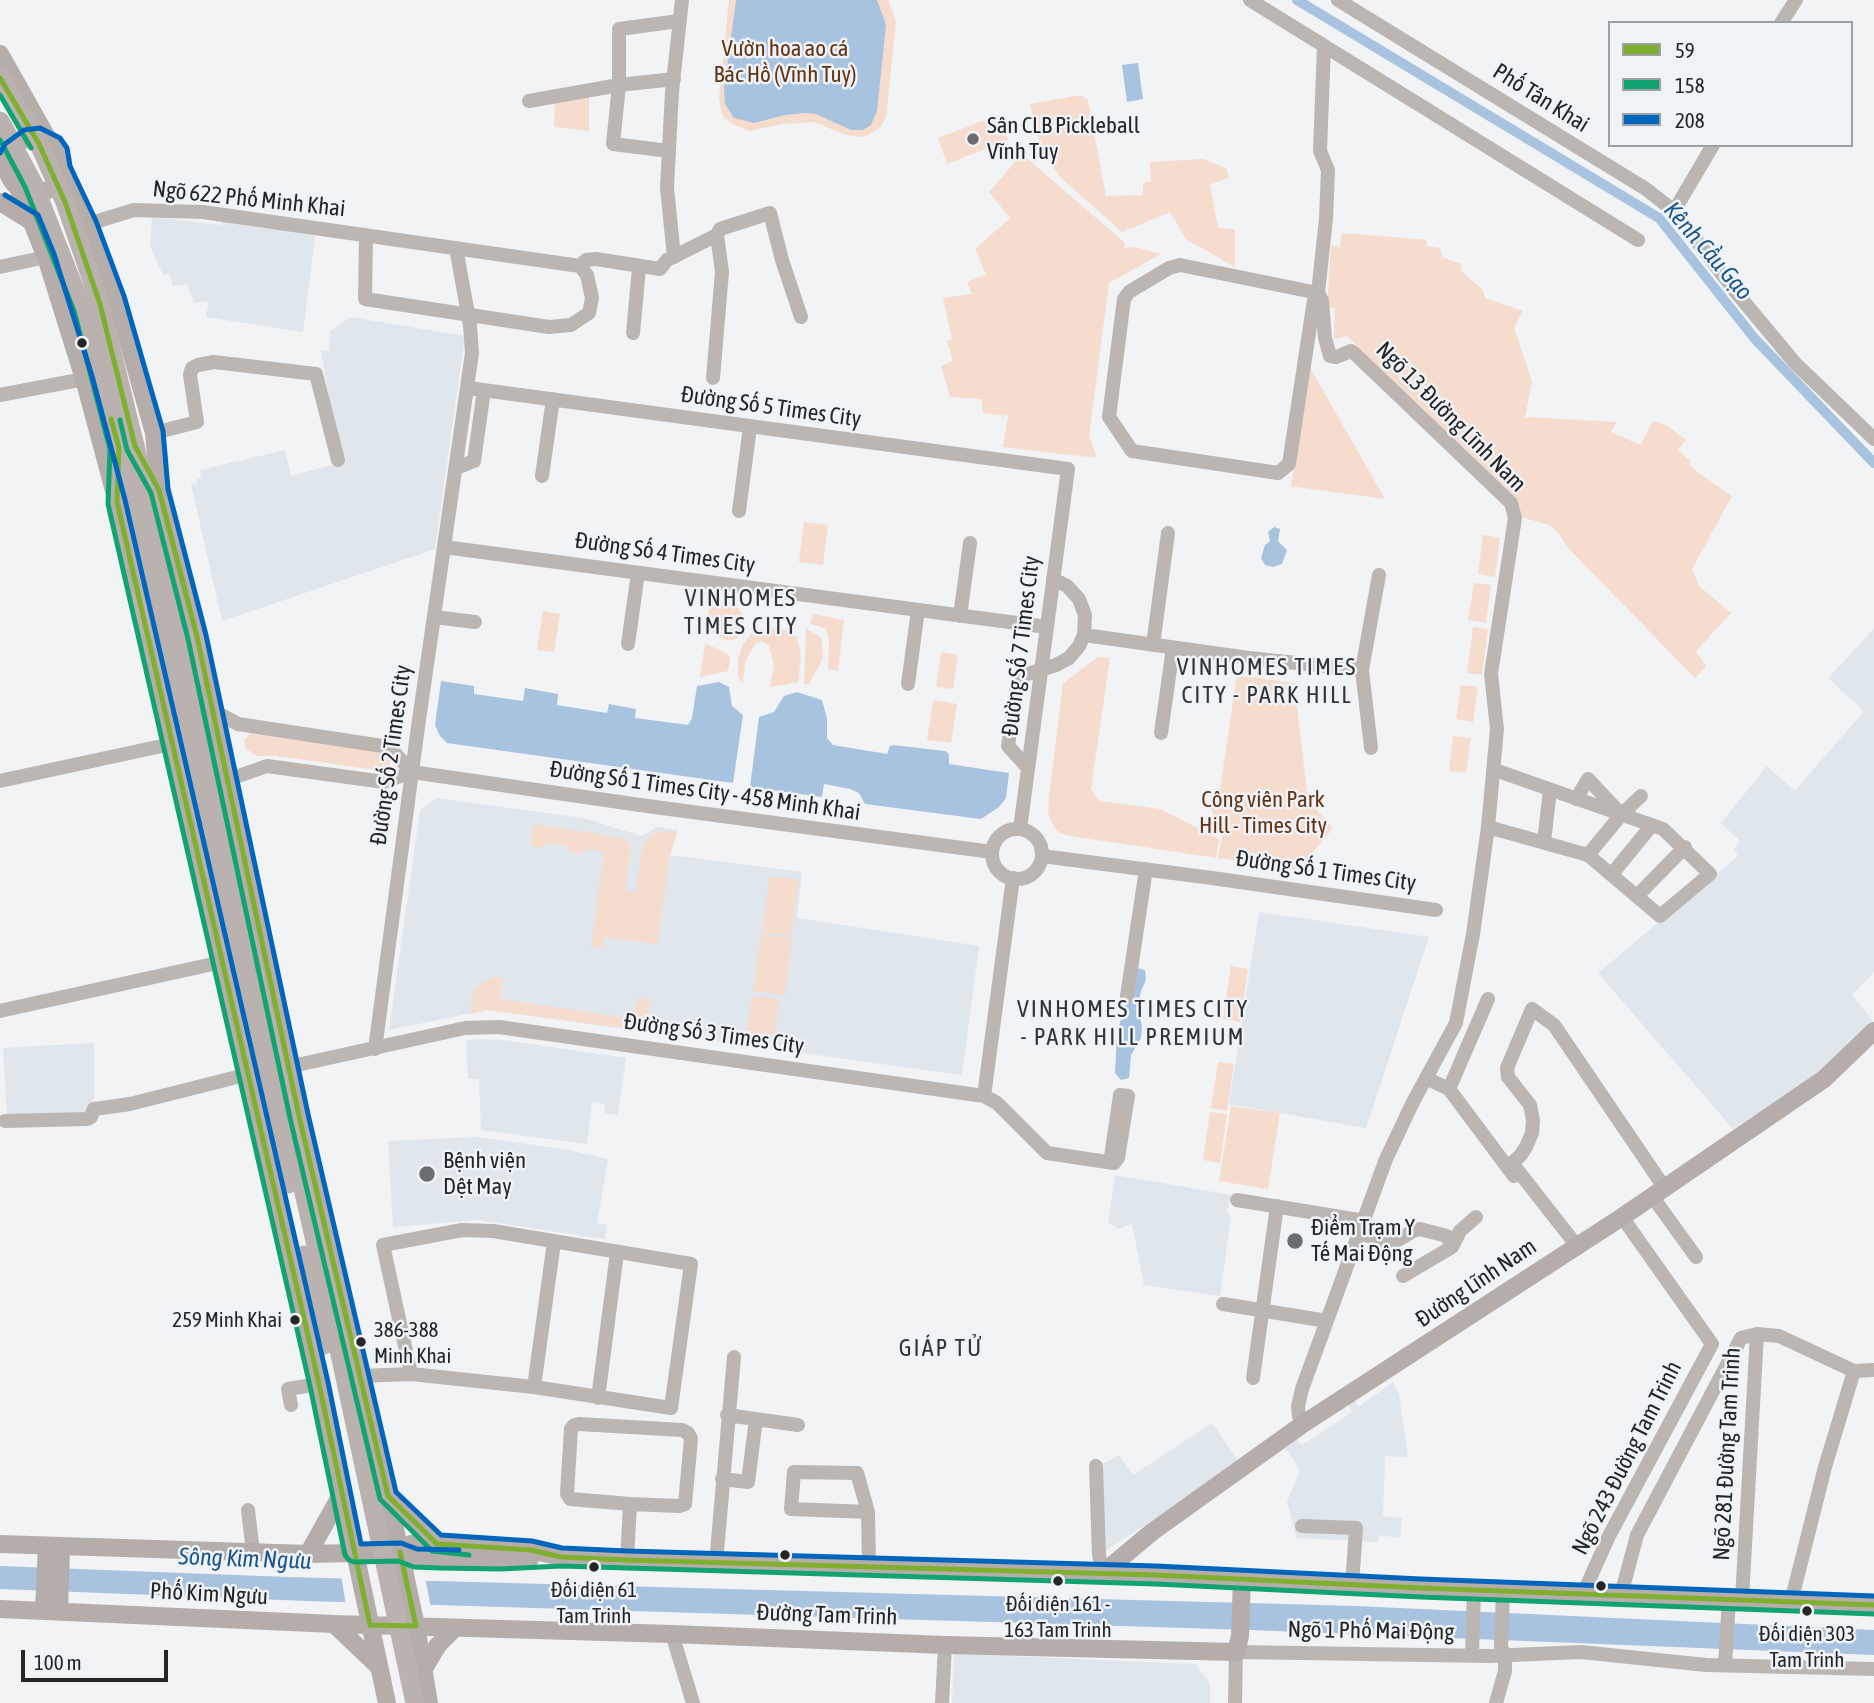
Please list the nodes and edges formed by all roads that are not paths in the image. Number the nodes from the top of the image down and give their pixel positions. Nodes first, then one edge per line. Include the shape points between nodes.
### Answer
1 (682, 0) edge
2 (1250, 0) edge
3 (1338, 0) edge
4 (1797, 0) edge
5 (679, 21) junction
6 (1782, 21) edge
7 (1324, 46) junction
8 (0, 54) edge
9 (0, 78) edge
10 (674, 79) junction
11 (619, 85) junction
12 (529, 101) dead end
13 (0, 121) edge
14 (49, 141) junction
15 (1712, 147) edge
16 (669, 151) junction
17 (4, 156) edge
18 (62, 169) junction
19 (11, 188) edge
20 (0, 202) edge
21 (1674, 211) junction
22 (31, 221) junction
23 (88, 224) junction
24 (366, 235) junction
25 (717, 235) junction
26 (1638, 240) dead end
27 (456, 247) junction
28 (46, 257) junction
29 (674, 257) junction
30 (580, 266) junction
31 (0, 267) edge
32 (639, 268) junction
33 (1318, 293) junction
34 (468, 314) junction
35 (801, 317) dead end
36 (633, 333) dead end
37 (713, 378) dead end
38 (84, 379) junction
39 (468, 388) junction
40 (484, 390) junction
41 (0, 395) edge
42 (553, 399) junction
43 (750, 427) junction
44 (154, 432) junction
45 (1874, 439) edge
46 (127, 447) junction
47 (338, 460) dead end
48 (456, 468) junction
49 (1068, 470) joint
50 (542, 476) dead end
51 (159, 490) junction
52 (117, 502) junction
53 (738, 510) dead end
54 (1168, 533) dead end
55 (970, 542) dead end
56 (444, 547) junction
57 (638, 573) junction
58 (1379, 575) dead end
59 (1053, 579) junction
60 (139, 598) junction
61 (918, 610) junction
62 (960, 616) junction
63 (434, 617) junction
64 (475, 622) dead end
65 (1046, 627) junction
66 (1084, 635) junction
67 (197, 637) junction
68 (628, 644) dead end
69 (1153, 645) junction
70 (1173, 648) junction
71 (1041, 668) junction
72 (1362, 670) junction
73 (908, 684) dead end
74 (186, 708) junction
75 (212, 710) junction
76 (1161, 733) dead end
77 (171, 744) junction
78 (1371, 748) dead end
79 (1028, 768) junction
80 (1495, 770) junction
81 (411, 772) junction
82 (227, 780) junction
83 (0, 781) edge
84 (1550, 790) junction
85 (1641, 796) dead end
86 (1576, 799) junction
87 (1621, 815) junction
88 (1652, 825) junction
89 (1488, 827) junction
90 (1020, 829) junction
91 (1544, 842) junction
92 (1685, 847) junction
93 (992, 852) junction
94 (1588, 855) junction
95 (1042, 856) junction
96 (1146, 869) junction
97 (1612, 874) junction
98 (1013, 878) junction
99 (1637, 896) junction
100 (1436, 910) dead end
101 (239, 939) junction
102 (222, 962) junction
103 (1126, 996) dead end
104 (1488, 999) dead end
105 (276, 1010) junction
106 (0, 1011) edge
107 (236, 1020) junction
108 (1874, 1031) edge
109 (375, 1049) junction
110 (288, 1067) junction
111 (249, 1074) junction
112 (1426, 1078) junction
113 (1449, 1089) junction
114 (984, 1096) junction
115 (5, 1121) dead end
116 (1114, 1163) dead end
117 (1658, 1191) junction
118 (1237, 1200) dead end
119 (1277, 1206) junction
120 (1476, 1217) dead end
121 (1622, 1217) junction
122 (1363, 1227) junction
123 (554, 1242) junction
124 (1452, 1247) junction
125 (1573, 1248) junction
126 (617, 1253) junction
127 (1696, 1257) dead end
128 (1403, 1276) dead end
129 (1223, 1304) dead end
130 (1263, 1311) junction
131 (1327, 1321) junction
132 (1757, 1334) junction
133 (734, 1357) dead end
134 (1874, 1370) edge
135 (1854, 1371) junction
136 (411, 1374) junction
137 (360, 1376) junction
138 (1253, 1378) dead end
139 (319, 1384) junction
140 (534, 1387) junction
141 (598, 1398) junction
142 (291, 1405) dead end
143 (727, 1415) junction
144 (756, 1419) junction
145 (798, 1424) dead end
146 (1303, 1424) junction
147 (1096, 1466) dead end
148 (722, 1479) junction
149 (341, 1495) junction
150 (388, 1496) junction
151 (630, 1504) junction
152 (248, 1510) dead end
153 (868, 1512) junction
154 (1302, 1526) dead end
155 (0, 1544) edge
156 (437, 1544) junction
157 (253, 1552) junction
158 (54, 1553) junction
159 (309, 1554) junction
160 (561, 1557) junction
161 (355, 1560) junction
162 (402, 1560) junction
163 (627, 1560) junction
164 (716, 1563) junction
165 (869, 1567) junction
166 (1103, 1573) junction
167 (1242, 1585) junction
168 (1352, 1585) junction
169 (1583, 1594) junction
170 (1621, 1595) junction
171 (1474, 1596) junction
172 (1502, 1598) junction
173 (1791, 1602) junction
174 (52, 1603) junction
175 (1733, 1604) junction
176 (1874, 1605) edge
177 (0, 1609) edge
178 (369, 1619) junction
179 (415, 1620) junction
180 (334, 1624) junction
181 (455, 1628) junction
182 (672, 1634) junction
183 (1238, 1644) junction
184 (945, 1645) junction
185 (1472, 1649) junction
186 (1503, 1649) junction
187 (1726, 1659) junction
188 (379, 1667) junction
189 (1874, 1669) edge
190 (423, 1670) junction
191 (387, 1703) edge
192 (402, 1703) edge
193 (415, 1703) edge
194 (429, 1703) edge
195 (693, 1703) edge
196 (942, 1703) edge
197 (1235, 1703) edge
198 (1496, 1703) edge

1 - 5 street
2 - 7 street
3 - 21 street, Phố Tân Khai
4 - 6 street
5 - 10 street
5 - 11 street via 619,29
7 - 26 street
7 - 33 street via 1320,151 1328,170 1328,192
8 - 14 main road
9 - 46 highway, bridge via 39,144 65,202 100,304
10 - 11 street
10 - 16 street
11 - 12 street
11 - 16 street via 613,144
13 - 46 highway, bridge via 33,183 69,271
14 - 17 main road via 26,138
14 - 18 main road via 59,151
15 - 21 street
16 - 29 street via 667,188
17 - 19 main road
18 - 19 main road via 47,190 30,193
18 - 23 main road
19 - 22 main road
20 - 22 main road
21 - 45 street, Phố Tân Khai via 1795,363
22 - 28 main road
23 - 24 street, Ngõ 622 Phố Minh Khai via 134,210 203,212
23 - 44 main road via 117,298
24 - 27 street, Ngõ 622 Phố Minh Khai
24 - 34 street, Ngõ 622 Phố Minh Khai via 365,299
25 - 29 street
25 - 35 street via 720,229 770,213
25 - 37 street via 722,272
27 - 30 street, Ngõ 622 Phố Minh Khai
27 - 34 street, Đường Số 2 Times City
28 - 31 street
28 - 38 main road
29 - 32 street via 660,270
30 - 32 street via 596,259
30 - 34 street, Ngõ 622 Phố Minh Khai via 592,298 589,313 571,325 549,327
32 - 36 street
33 - 33 street via 1289,464 1278,473 1132,451 1109,418 1124,299 1129,292 1180,265
33 - 80 street, Ngõ 13 Đường Lĩnh Nam via 1330,356 1354,353 1511,503 1515,518 1491,674 1497,729
34 - 39 street, Đường Số 2 Times City via 472,341
38 - 41 street
38 - 52 main road
39 - 40 street, Đường Số 5 Times City
39 - 48 street, Đường Số 2 Times City
40 - 42 street, Đường Số 5 Times City
40 - 48 street via 474,461
42 - 43 street, Đường Số 5 Times City
42 - 50 street
43 - 49 street, Đường Số 5 Times City
43 - 53 street
44 - 47 street via 197,422 190,374 198,365 214,362 316,374
44 - 51 main road
46 - 51 highway
46 - 52 highway
46 - 74 highway
48 - 56 street, Đường Số 2 Times City
49 - 59 street, Đường Số 7 Times City
51 - 67 main road
52 - 60 main road
54 - 69 street
55 - 62 street
56 - 57 street, Đường Số 4 Times City
56 - 63 street, Đường Số 2 Times City
57 - 61 street, Đường Số 4 Times City
57 - 68 street
58 - 72 street
59 - 65 street, Đường Số 7 Times City
59 - 66 street via 1079,599 1085,615
60 - 74 highway
60 - 77 main road
61 - 62 street, Đường Số 4 Times City
61 - 73 street
62 - 65 street, Đường Số 4 Times City
63 - 64 street
63 - 81 street, Đường Số 2 Times City
65 - 71 street, Đường Số 7 Times City
66 - 69 street
66 - 71 street via 1069,658
67 - 74 highway
67 - 75 main road
69 - 70 street
70 - 72 street
70 - 76 street
71 - 79 street, Đường Số 7 Times City
71 - 79 street via 1018,677 1008,746
72 - 78 street
74 - 101 highway
75 - 81 street via 238,724 389,747
75 - 82 main road
77 - 83 street
77 - 102 main road
79 - 90 street, Đường Số 7 Times City
80 - 84 street
80 - 89 street, Ngõ 13 Đường Lĩnh Nam
81 - 82 street, Đường Số 1 Times City - 458 Minh Khai via 384,782 267,766
81 - 93 street, Đường Số 1 Times City - 458 Minh Khai
81 - 109 street, Đường Số 2 Times City
82 - 105 main road
84 - 86 street
84 - 91 street
85 - 87 street
86 - 87 street
86 - 87 street via 1588,779
87 - 88 street
87 - 94 street
88 - 92 street
88 - 97 street
89 - 91 street
89 - 112 street, Ngõ 13 Đường Lĩnh Nam via 1456,1023
90 - 93 street via 1005,832
90 - 95 street via 1036,838
91 - 94 street
92 - 99 street
92 - 99 street via 1710,874 1660,916
93 - 98 street via 997,869
94 - 97 street
95 - 96 street, Đường Số 1 Times City
95 - 98 street via 1032,874
96 - 100 street, Đường Số 1 Times City
96 - 103 street
97 - 99 street
98 - 114 street
101 - 192 highway, bridge
101 - 193 highway, bridge via 324,1282
102 - 106 street
102 - 107 main road
104 - 113 street
105 - 107 main road
105 - 110 main road
107 - 111 main road
108 - 117 main road, Đường Lĩnh Nam via 1824,1079
109 - 110 street, Đường Số 3 Times City
109 - 114 street, Đường Số 3 Times City via 465,1028 499,1027
110 - 111 main road
110 - 137 main road
111 - 115 street via 94,1109 87,1119
111 - 139 main road
112 - 113 street
112 - 122 street, Ngõ 13 Đường Lĩnh Nam via 1386,1159
113 - 125 street
114 - 116 street, Đường Số 3 Times City via 997,1103 1047,1153
117 - 121 main road, Đường Lĩnh Nam
117 - 125 street via 1554,1025 1532,1009 1507,1068 1508,1077 1531,1105 1533,1120 1526,1147 1512,1163
117 - 127 street
118 - 119 street
119 - 122 street
119 - 130 street
120 - 124 street via 1460,1231
121 - 125 main road, Đường Lĩnh Nam
121 - 169 street, Ngõ 243 Đường Tam Trinh via 1712,1344
122 - 124 street via 1389,1242 1425,1229 1447,1236
122 - 131 street, Ngõ 13 Đường Lĩnh Nam
123 - 126 street
123 - 136 street via 461,1230 383,1245
123 - 140 street
124 - 128 street
125 - 146 main road, Đường Lĩnh Nam
126 - 141 street
126 - 141 street via 691,1264 680,1350 671,1408
129 - 130 street
130 - 131 street
130 - 138 street
131 - 146 street, Ngõ 13 Đường Lĩnh Nam via 1298,1406
132 - 135 street, Ngõ 281 Đường Tam Trinh via 1779,1336
132 - 170 street via 1741,1338 1660,1490 1637,1535
132 - 175 street, Ngõ 281 Đường Tam Trinh
133 - 143 street
134 - 135 street
135 - 173 street
136 - 137 street
136 - 140 street
137 - 150 main road
139 - 142 street via 288,1389
139 - 149 main road
140 - 141 street
143 - 144 street
143 - 148 street
144 - 145 street
144 - 148 street via 748,1482
146 - 166 main road, Đường Lĩnh Nam via 1152,1532
147 - 166 street
148 - 164 street
149 - 159 main road
149 - 161 main road
150 - 156 main road
150 - 162 main road
151 - 151 street via 685,1504 688,1433 575,1425 571,1429 568,1498
151 - 163 street
152 - 157 street
153 - 153 street via 857,1473 794,1472 791,1509
153 - 165 street
154 - 168 street via 1356,1528
155 - 158 main road, Phố Kim Ngưu
156 - 160 main road via 531,1550
156 - 162 main road via 411,1544
157 - 158 main road, Phố Kim Ngưu
157 - 159 main road, Phố Kim Ngưu
158 - 174 main road
159 - 161 main road, Phố Kim Ngưu
160 - 162 main road
160 - 163 main road
161 - 162 main road
161 - 178 main road
162 - 179 main road
163 - 164 main road
164 - 165 main road
165 - 166 main road
166 - 167 main road
167 - 168 main road
167 - 183 main road
168 - 171 main road
169 - 170 main road
169 - 172 main road
170 - 175 main road
171 - 172 main road
171 - 185 street
172 - 186 street
173 - 175 main road
173 - 176 main road
174 - 177 main road, Phố Kim Ngưu
174 - 180 main road, Phố Kim Ngưu
175 - 187 street, Ngõ 281 Đường Tam Trinh
178 - 179 main road, Phố Kim Ngưu
178 - 180 main road, Phố Kim Ngưu
178 - 188 main road
179 - 181 main road, Đường Tam Trinh
179 - 190 main road
180 - 188 main road
181 - 182 main road, Đường Tam Trinh
181 - 190 main road
182 - 184 main road, Đường Tam Trinh
182 - 195 street
183 - 184 main road, Đường Tam Trinh
183 - 185 street, Ngõ 1 Phố Mai Động
183 - 197 street
184 - 196 street
185 - 186 street, Ngõ 1 Phố Mai Động
186 - 187 street, Ngõ 1 Phố Mai Động via 1645,1659
186 - 198 street via 1504,1679
187 - 189 street, Ngõ 1 Phố Mai Động
188 - 191 main road
190 - 194 main road

